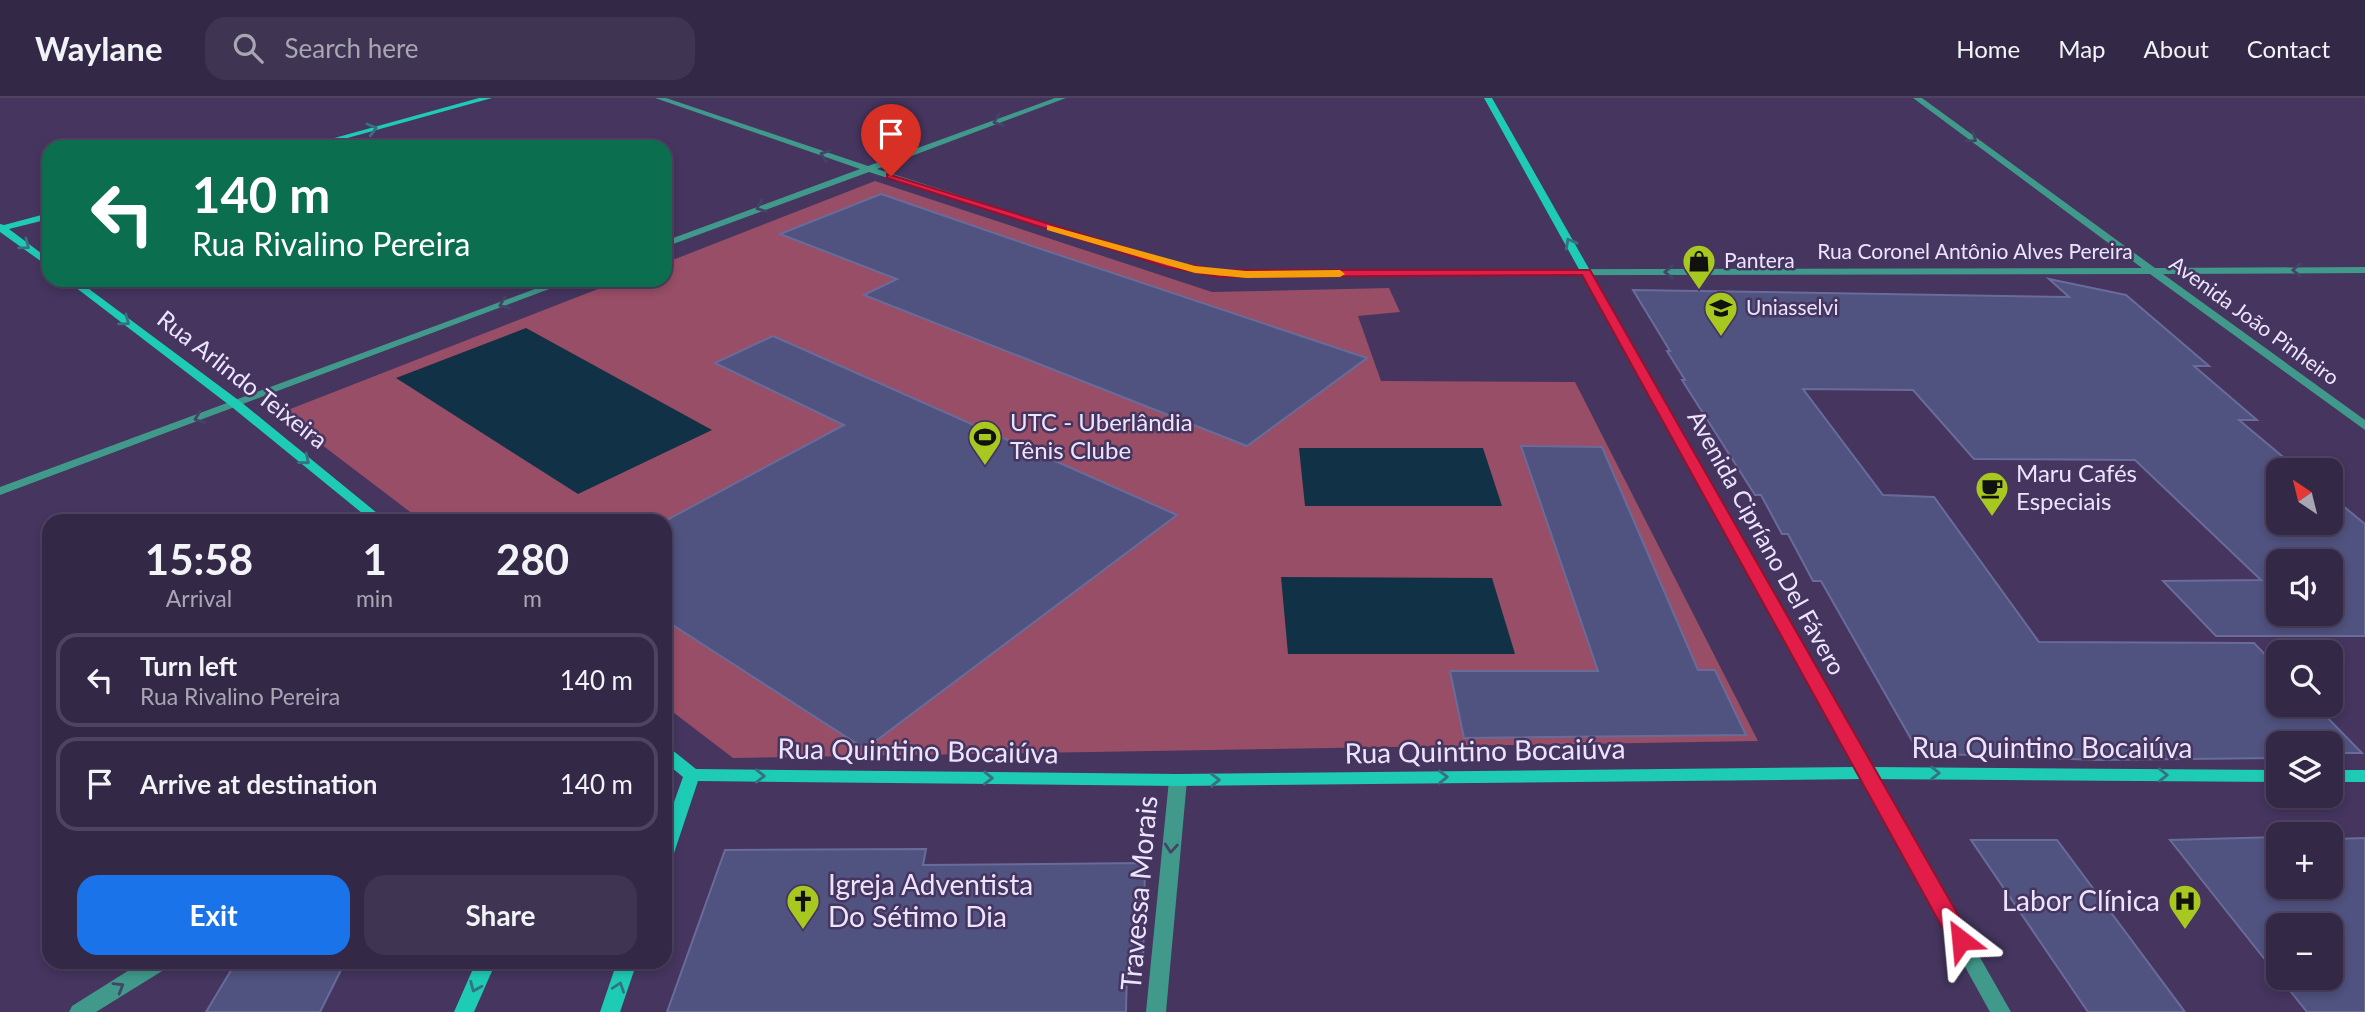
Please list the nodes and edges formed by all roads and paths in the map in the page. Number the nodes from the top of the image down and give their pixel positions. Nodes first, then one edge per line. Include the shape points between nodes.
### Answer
1 (488, 98) edge
2 (659, 98) edge
3 (1062, 98) edge
4 (1488, 98) edge
5 (1917, 98) edge
6 (332, 140) edge
7 (865, 168) junction
8 (42, 218) edge
9 (1, 228) edge
10 (672, 241) edge
11 (42, 259) edge
12 (2365, 270) edge
13 (2154, 271) junction
14 (1586, 272) junction
15 (80, 287) edge
16 (549, 287) edge
17 (237, 405) junction
18 (2365, 426) edge
19 (0, 491) edge
20 (372, 514) edge
21 (672, 758) edge
22 (1867, 773) junction
23 (692, 775) junction
24 (2266, 776) edge
25 (2343, 776) edge
26 (2365, 776) edge
27 (1178, 780) junction
28 (672, 833) edge
29 (149, 969) edge
30 (482, 969) edge
31 (625, 969) edge
32 (79, 1012) edge
33 (464, 1012) edge
34 (610, 1012) edge
35 (1156, 1012) edge
36 (2001, 1012) edge

6 -> 1 street
7 -> 2 street, Rua Coronel Antônio Alves Pereira
3 -> 7 street
14 -> 4 street, Avenida Cipríano Del Fávero
5 -> 13 street, Avenida João Pinheiro
7 -> 10 street
7 - 14 street, Rua Coronel Antônio Alves Pereira via 1148,258 1207,272
8 - 9 street
9 -> 11 street
12 -> 13 street, Rua Coronel Antônio Alves Pereira
13 -> 14 street, Rua Coronel Antônio Alves Pereira
13 - 18 street, Avenida João Pinheiro
14 - 22 street, Avenida Cipríano Del Fávero
15 -> 17 street, Rua Arlindo Teixeira
16 -> 17 street
17 -> 19 street
17 -> 20 street, Rua Arlindo Teixeira
21 - 23 street
22 -> 24 street, Rua Quintino Bocaiúva
27 -> 22 street, Rua Quintino Bocaiúva
22 - 36 street, Avenida Cipríano Del Fávero
23 -> 27 street, Rua Quintino Bocaiúva
23 - 28 street
25 - 26 street
27 -> 35 street, Travessa Morais
32 -> 29 street
30 -> 33 street
34 -> 31 street

